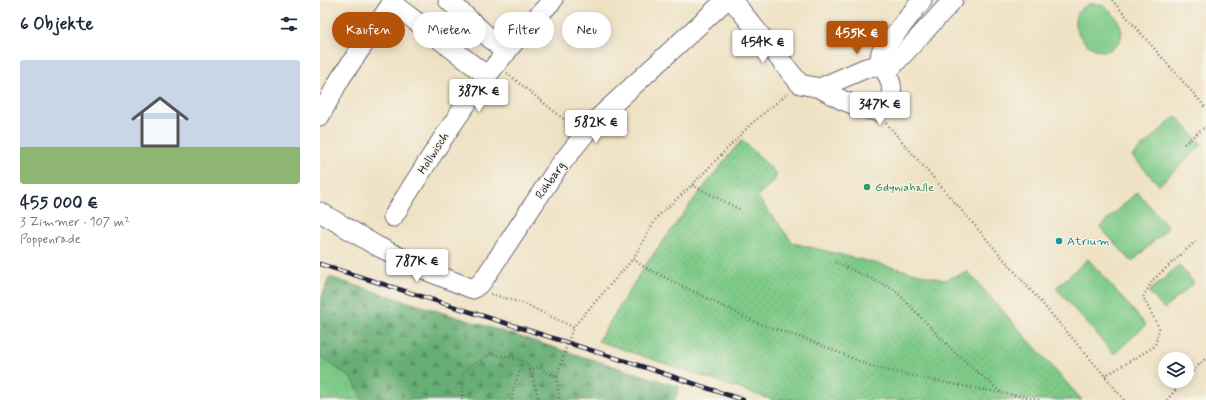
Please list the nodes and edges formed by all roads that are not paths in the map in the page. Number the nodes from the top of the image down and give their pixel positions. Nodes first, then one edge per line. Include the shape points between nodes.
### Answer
1 (448, 0) edge
2 (553, 0) edge
3 (726, 0) edge
4 (732, 0) edge
5 (922, 0) edge
6 (954, 0) edge
7 (393, 2) edge
8 (496, 64) junction
9 (883, 69) junction
10 (820, 88) junction
11 (320, 116) edge
12 (320, 212) edge
13 (393, 217) dead end

1 - 8 street
2 - 8 street, Hollwisch
3 - 12 street, Röhbarg via 595,121 557,169 482,282 473,289 432,273 374,245
4 - 10 street via 800,84
5 - 9 street via 881,52
6 - 9 street
7 - 8 street
7 - 11 street via 340,79
8 - 13 street, Hollwisch via 437,146
9 - 10 street via 866,68
9 - 10 street via 891,81 891,93 886,104 875,111 842,100

